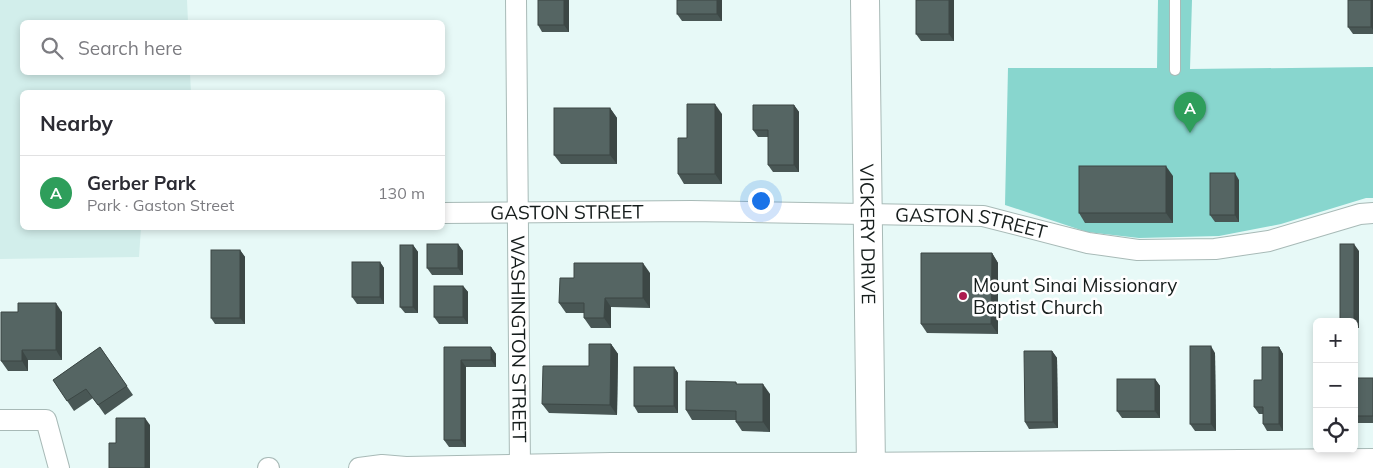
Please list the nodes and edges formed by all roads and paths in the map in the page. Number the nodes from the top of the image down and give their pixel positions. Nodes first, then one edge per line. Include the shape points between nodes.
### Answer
1 (516, 0) edge
2 (865, 0) edge
3 (1176, 0) edge
4 (1175, 70) dead end
5 (1373, 212) edge
6 (445, 213) edge
7 (518, 213) junction
8 (867, 214) junction
9 (0, 420) edge
10 (1373, 459) edge
11 (871, 465) edge
12 (520, 466) edge
13 (59, 468) edge
14 (358, 468) edge

1 - 7 street, WASHINGTON STREET
2 - 8 street, VICKERY DRIVE
3 - 4 lane
5 - 8 street, GASTON STREET via 1269,241 1215,250 1138,250 1088,243 983,216
6 - 7 street, GASTON STREET
7 - 8 street, GASTON STREET
7 - 12 street, WASHINGTON STREET
8 - 11 street, VICKERY DRIVE
9 - 13 street via 46,420
10 - 11 street
11 - 12 street via 611,462
12 - 14 street via 382,465

